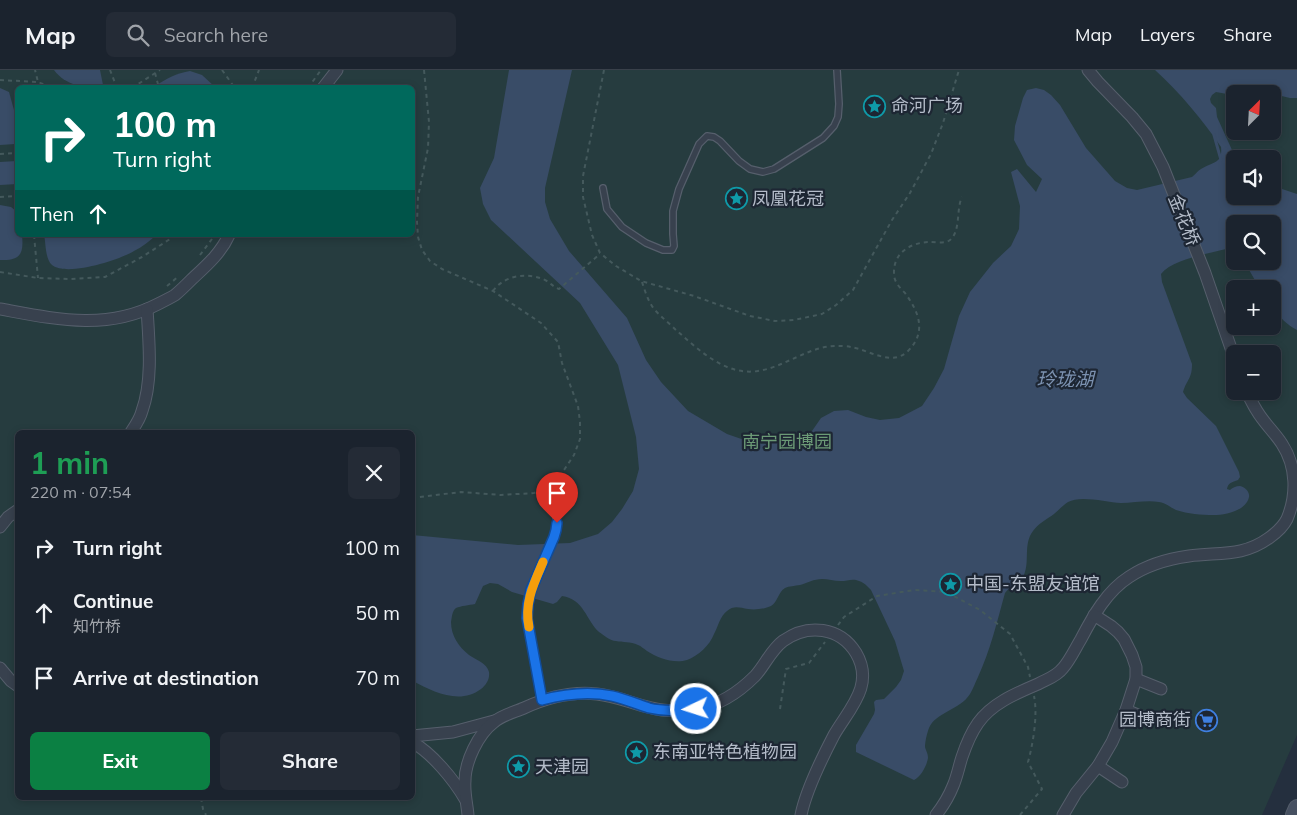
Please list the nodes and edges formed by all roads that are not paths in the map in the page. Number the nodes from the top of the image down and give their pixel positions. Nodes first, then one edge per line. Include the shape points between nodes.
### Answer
1 (337, 70) edge
2 (836, 70) edge
3 (1088, 70) edge
4 (326, 85) edge
5 (603, 188) dead end
6 (228, 237) edge
7 (0, 309) edge
8 (147, 309) junction
9 (1231, 345) edge
10 (1251, 400) edge
11 (132, 430) edge
12 (551, 488) road end
13 (15, 512) edge
14 (0, 527) edge
15 (1094, 615) junction
16 (0, 668) edge
17 (1136, 679) junction
18 (15, 684) edge
19 (1161, 689) dead end
20 (542, 700) junction
21 (1126, 710) junction
22 (1145, 718) dead end
23 (494, 721) junction
24 (415, 736) edge
25 (415, 744) edge
26 (1098, 766) junction
27 (1122, 782) dead end
28 (467, 802) junction
29 (1297, 808) edge
30 (468, 815) edge
31 (801, 815) edge
32 (936, 815) edge
33 (1063, 815) edge
34 (1294, 815) edge

1 - 4 street
2 - 5 lane via 839,104 834,126 823,138 774,169 763,172 750,169 714,136 707,136 698,144 673,211 672,250 646,243 622,227 608,209
3 - 9 street, 金花桥 via 1146,134 1163,167 1221,311
6 - 8 street via 210,263 175,295
7 - 8 street via 86,321 122,317
8 - 11 street via 149,381 142,411
10 - 15 street via 1283,445 1294,469 1294,503 1286,521 1268,539 1243,551 1190,556 1146,567 1127,578
12 - 20 lane via 556,530 531,590 527,618
13 - 14 street
15 - 17 street via 1124,639 1136,667
15 - 32 street via 1072,655 1053,678 1008,697 979,722 969,738 954,784
16 - 18 street
17 - 19 street
17 - 21 street
20 - 23 street
20 - 31 street via 568,694 594,694 661,710 696,709 716,704 740,689 784,640 811,630 832,633 843,639 856,654 862,681 852,708 821,760
21 - 22 street
21 - 26 street
23 - 24 street via 453,732
23 - 28 street via 476,742 469,758 464,780
25 - 28 street via 449,775
26 - 27 street
26 - 33 street
28 - 30 street
29 - 34 main road

